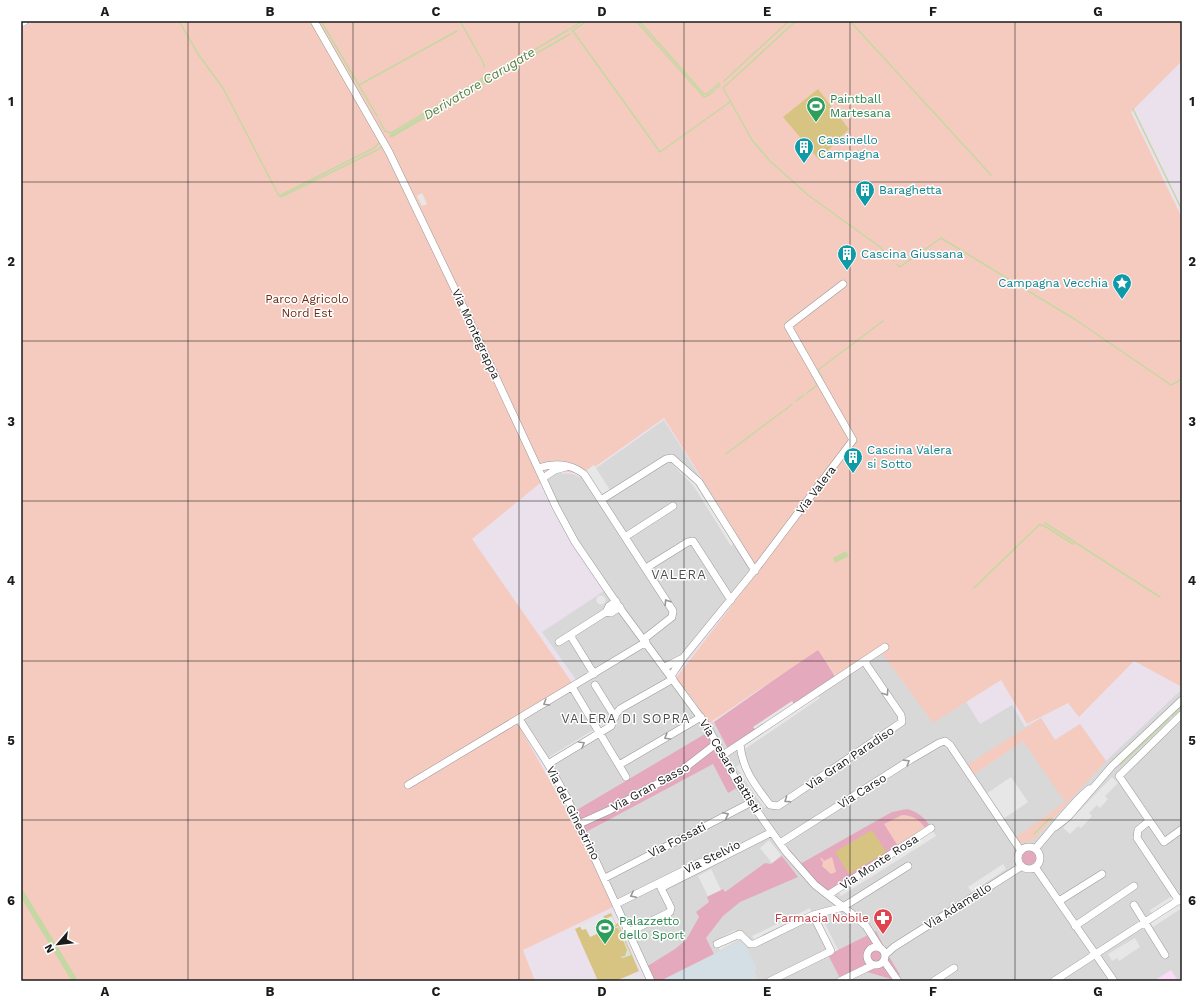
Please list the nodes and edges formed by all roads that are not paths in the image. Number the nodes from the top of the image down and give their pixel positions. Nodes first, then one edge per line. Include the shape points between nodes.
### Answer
1 (25, 21) edge
2 (314, 21) edge
3 (21, 23) edge
4 (843, 284) dead end
5 (571, 467) junction
6 (538, 468) junction
7 (543, 478) junction
8 (601, 500) junction
9 (673, 506) dead end
10 (625, 537) junction
11 (646, 568) junction
12 (755, 571) junction
13 (731, 600) junction
14 (618, 604) junction
15 (570, 635) junction
16 (645, 641) junction
17 (559, 642) dead end
18 (885, 647) dead end
19 (684, 658) junction
20 (864, 661) junction
21 (666, 667) junction
22 (594, 674) junction
23 (672, 677) junction
24 (595, 685) dead end
25 (572, 687) junction
26 (1182, 700) edge
27 (1180, 714) dead end
28 (614, 717) junction
29 (701, 717) junction
30 (519, 719) junction
31 (600, 733) junction
32 (717, 744) junction
33 (740, 744) junction
34 (723, 755) junction
35 (548, 764) junction
36 (619, 766) junction
37 (626, 777) dead end
38 (408, 785) dead end
39 (750, 802) junction
40 (1149, 821) junction
41 (579, 824) junction
42 (931, 828) dead end
43 (1182, 829) edge
44 (770, 831) junction
45 (780, 843) junction
46 (1035, 849) junction
47 (1021, 851) junction
48 (908, 866) dead end
49 (1022, 866) junction
50 (1035, 867) junction
51 (1102, 874) dead end
52 (605, 878) junction
53 (658, 886) junction
54 (1134, 886) dead end
55 (828, 895) junction
56 (1180, 900) edge
57 (1059, 901) junction
58 (616, 904) junction
59 (1134, 905) dead end
60 (843, 906) junction
61 (813, 915) junction
62 (857, 918) junction
63 (1145, 923) junction
64 (1075, 926) junction
65 (629, 932) junction
66 (717, 944) dead end
67 (872, 948) junction
68 (883, 953) junction
69 (1095, 955) junction
70 (1165, 955) dead end
71 (868, 960) junction
72 (873, 965) junction
73 (954, 968) dead end
74 (862, 970) junction
75 (651, 981) edge
76 (770, 981) edge
77 (840, 981) edge
78 (898, 981) edge
79 (934, 981) edge
80 (1054, 981) edge
81 (1114, 981) edge

1 - 3 street
2 - 6 street, Via Montegrappa via 386,147
4 - 12 street, Via Valera via 788,326 853,440
5 - 6 street via 554,464
5 - 7 street via 558,469
5 - 8 street via 584,474
6 - 7 street, Via Montegrappa
7 - 14 street, Via Montegrappa via 572,536
8 - 10 street
8 - 12 street via 666,459 672,458 699,482
9 - 10 street
10 - 11 street
11 - 13 street via 693,541
16 -> 11 street via 674,615
12 - 13 street, Via Valera
13 - 19 street, Via Valera
14 - 15 street via 608,607 606,612
14 - 16 street, Via Montegrappa
15 - 17 street
15 - 22 street
16 - 21 street, Via Cesare Battisti
16 - 22 street
18 - 20 street
19 - 21 street, Via Valera
19 - 23 street, Via Valera
20 - 33 street
20 -> 33 street, Via Gran Paradiso via 901,716 902,722 778,806 770,805 745,769
21 - 23 street, Via Cesare Battisti
22 - 25 street
23 - 28 street via 620,709
23 - 29 street, Via Cesare Battisti
24 - 28 street
25 -> 30 street
25 - 31 street
26 - 46 street via 1097,782 1068,818 1055,827
27 - 40 street via 1119,776
28 - 31 street via 612,725
29 - 32 street, Via Cesare Battisti
29 -> 36 street
30 - 35 street, Via del Ginestrino
30 - 38 street
35 -> 31 street
31 - 36 street
32 - 34 street, Via Cesare Battisti
32 - 41 street, Via Gran Sasso via 677,774
33 - 34 street
34 - 39 street, Via Cesare Battisti
35 - 41 street, Via del Ginestrino
36 - 37 street
39 - 44 street, Via Cesare Battisti
52 -> 39 street, Via Fossati
40 - 43 street via 1164,842
40 - 56 street via 1138,830 1137,838
41 - 52 street, Via del Ginestrino
42 - 55 street, Via Monte Rosa
44 - 45 street, Via Cesare Battisti
44 - 53 street, Via Stelvio
45 -> 47 street, Via Carso via 910,760 945,741
45 - 55 street, Via Cesare Battisti via 803,873
46 - 47 street
46 - 50 street via 1040,858
47 - 49 street via 1019,858
48 - 60 street
49 - 50 street via 1029,869
49 - 68 street, Via Adamello
50 - 57 street
51 - 57 street
52 - 58 street, Via del Ginestrino
53 -> 58 street, Via Stelvio
53 - 65 street via 671,908 670,912
54 - 64 street
55 - 60 street, Via Cesare Battisti
56 - 63 street
57 - 64 street
58 - 65 street, Via del Ginestrino
59 - 63 street
60 - 61 street
60 - 62 street, Via Cesare Battisti
61 - 66 street via 752,944 740,934
61 - 76 street via 832,951
62 - 67 street, Via Cesare Battisti via 870,938
62 - 68 street, Via Cesare Battisti via 875,938
63 - 69 street
63 - 70 street
64 - 69 street
65 - 75 street, Via del Ginestrino
67 - 68 street
67 - 71 street via 868,953
68 - 72 street via 879,965
68 - 78 street, Via Cesare Battisti
69 - 80 street
69 - 81 street
71 - 72 street
71 - 74 street
72 - 74 street
73 - 79 street
74 - 77 street

